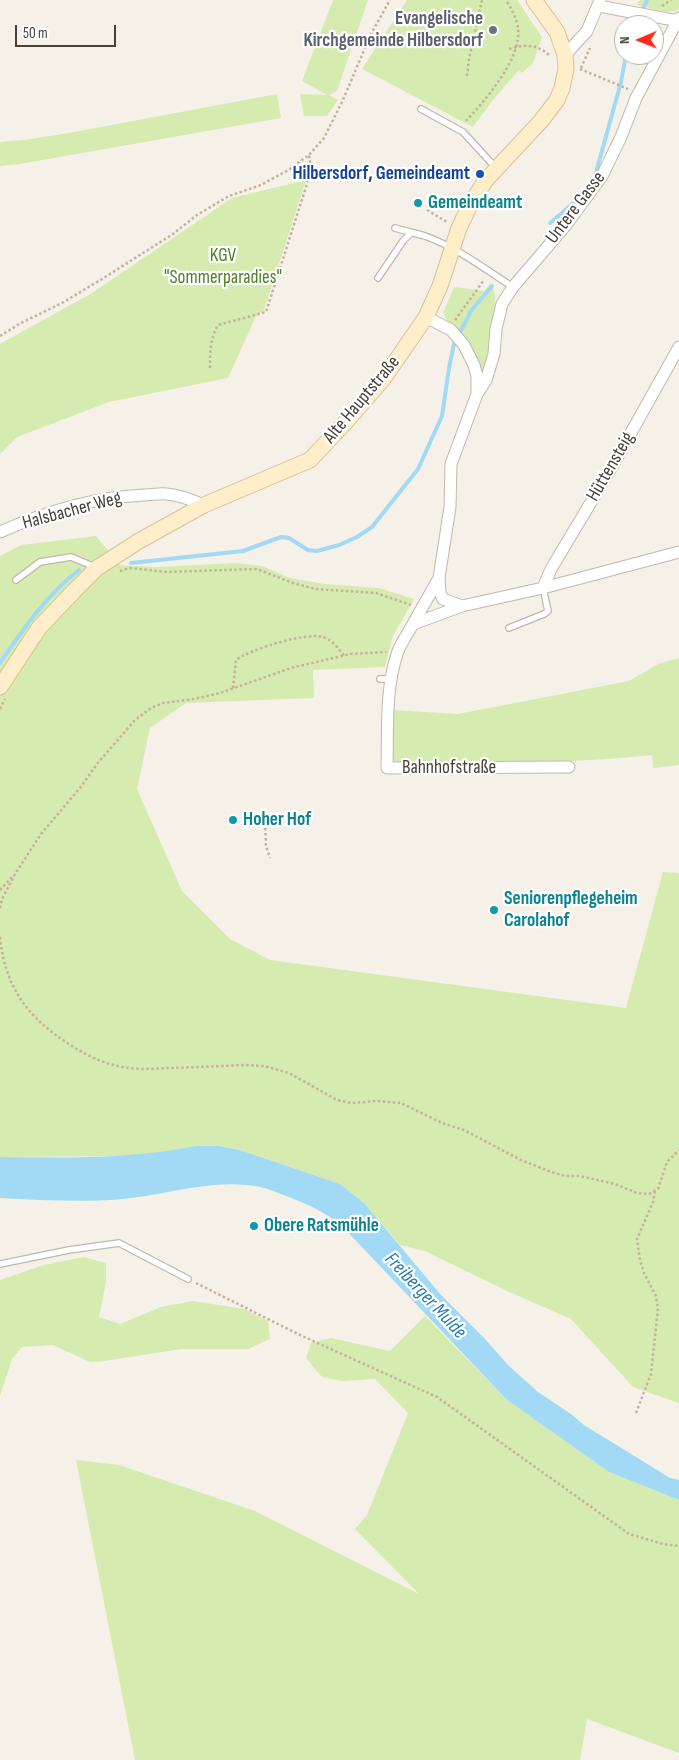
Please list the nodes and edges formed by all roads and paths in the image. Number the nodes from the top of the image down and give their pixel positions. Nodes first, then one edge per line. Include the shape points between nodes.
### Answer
1 (390, 0) edge
2 (482, 0) edge
3 (506, 0) edge
4 (534, 0) edge
5 (599, 3) edge
6 (679, 20) edge
7 (587, 30) junction
8 (516, 46) junction
9 (509, 49) dead end
10 (566, 62) junction
11 (467, 76) dead end
12 (623, 88) dead end
13 (421, 109) dead end
14 (466, 120) dead end
15 (309, 155) junction
16 (496, 168) junction
17 (427, 210) dead end
18 (395, 228) dead end
19 (459, 228) junction
20 (410, 233) junction
21 (452, 249) junction
22 (490, 272) junction
23 (378, 278) dead end
24 (513, 287) junction
25 (426, 318) junction
26 (450, 330) junction
27 (0, 336) edge
28 (679, 347) edge
29 (210, 368) dead end
30 (477, 394) junction
31 (204, 505) junction
32 (0, 532) edge
33 (679, 552) edge
34 (97, 568) junction
35 (112, 572) dead end
36 (439, 578) junction
37 (16, 580) dead end
38 (543, 588) junction
39 (462, 606) junction
40 (421, 609) junction
41 (413, 624) junction
42 (509, 628) dead end
43 (399, 650) junction
44 (344, 656) junction
45 (233, 688) junction
46 (4, 690) edge
47 (0, 708) edge
48 (569, 767) dead end
49 (265, 822) dead end
50 (270, 858) dead end
51 (15, 874) junction
52 (0, 890) edge
53 (0, 908) edge
54 (0, 937) edge
55 (679, 1150) edge
56 (655, 1191) junction
57 (0, 1264) edge
58 (188, 1279) joint
59 (636, 1413) dead end
60 (679, 1546) edge

1 - 15 path via 324,138
2 - 11 path
3 - 8 path via 518,29
4 - 10 main road via 557,32
5 - 6 street
5 - 7 street
6 - 24 street, Untere Gasse via 636,98 602,176 566,225
7 - 10 street
7 - 12 path via 592,39 580,69
8 - 9 path
8 - 10 path via 539,47 558,65
8 - 14 path via 499,83
10 - 16 main road, Alte Hauptstraße via 565,80 557,100
13 - 16 lane via 463,132
15 - 27 path via 262,185 229,196 102,279
15 - 29 path via 311,169 266,312 218,325 212,335
16 - 19 main road, Alte Hauptstraße via 485,181
17 - 19 path
18 - 20 lane
19 - 21 main road, Alte Hauptstraße
20 - 21 lane
20 - 23 lane
21 - 22 lane
21 - 25 main road, Alte Hauptstraße
22 - 24 lane
22 - 26 path
24 - 30 street, Untere Gasse via 502,304 494,354 486,380
25 - 26 street, Bahnhofstraße
25 - 31 main road, Alte Hauptstraße via 384,378 310,460
26 - 30 street, Bahnhofstraße via 464,345 474,365
28 - 38 street, Hüttensteig
30 - 36 street, Bahnhofstraße via 451,464 450,507
31 - 32 street, Halsbacher Weg via 167,494 118,496 67,508
31 - 34 main road, Alte Hauptstraße
33 - 38 street
34 - 37 lane via 71,557 40,562
34 - 46 main road, Alte Hauptstraße via 39,628
35 - 40 path via 130,568 167,572 257,569 315,589 376,593
36 - 39 street, Bahnhofstraße via 443,599
36 - 40 street, Bahnhofstraße
38 - 39 street
38 - 42 lane via 548,611
39 - 41 street
40 - 41 street, Bahnhofstraße
41 - 43 street, Bahnhofstraße
43 - 44 path
43 - 48 street, Bahnhofstraße via 386,679 387,768
44 - 45 path via 291,668
44 - 45 path via 333,643 322,637 306,637 258,649 236,660
45 - 51 path via 194,699 163,703 135,720 41,834
46 - 47 path
49 - 50 path
51 - 52 path
51 - 53 path
54 - 56 path via 6,969 26,1009 54,1034 91,1057 129,1068 264,1066 289,1073 337,1100 401,1103 551,1172 615,1184 637,1194
55 - 56 path via 667,1162
56 - 59 path via 637,1239 640,1260 658,1308 651,1374
57 - 58 lane via 119,1243
58 - 60 path via 437,1398 629,1534

